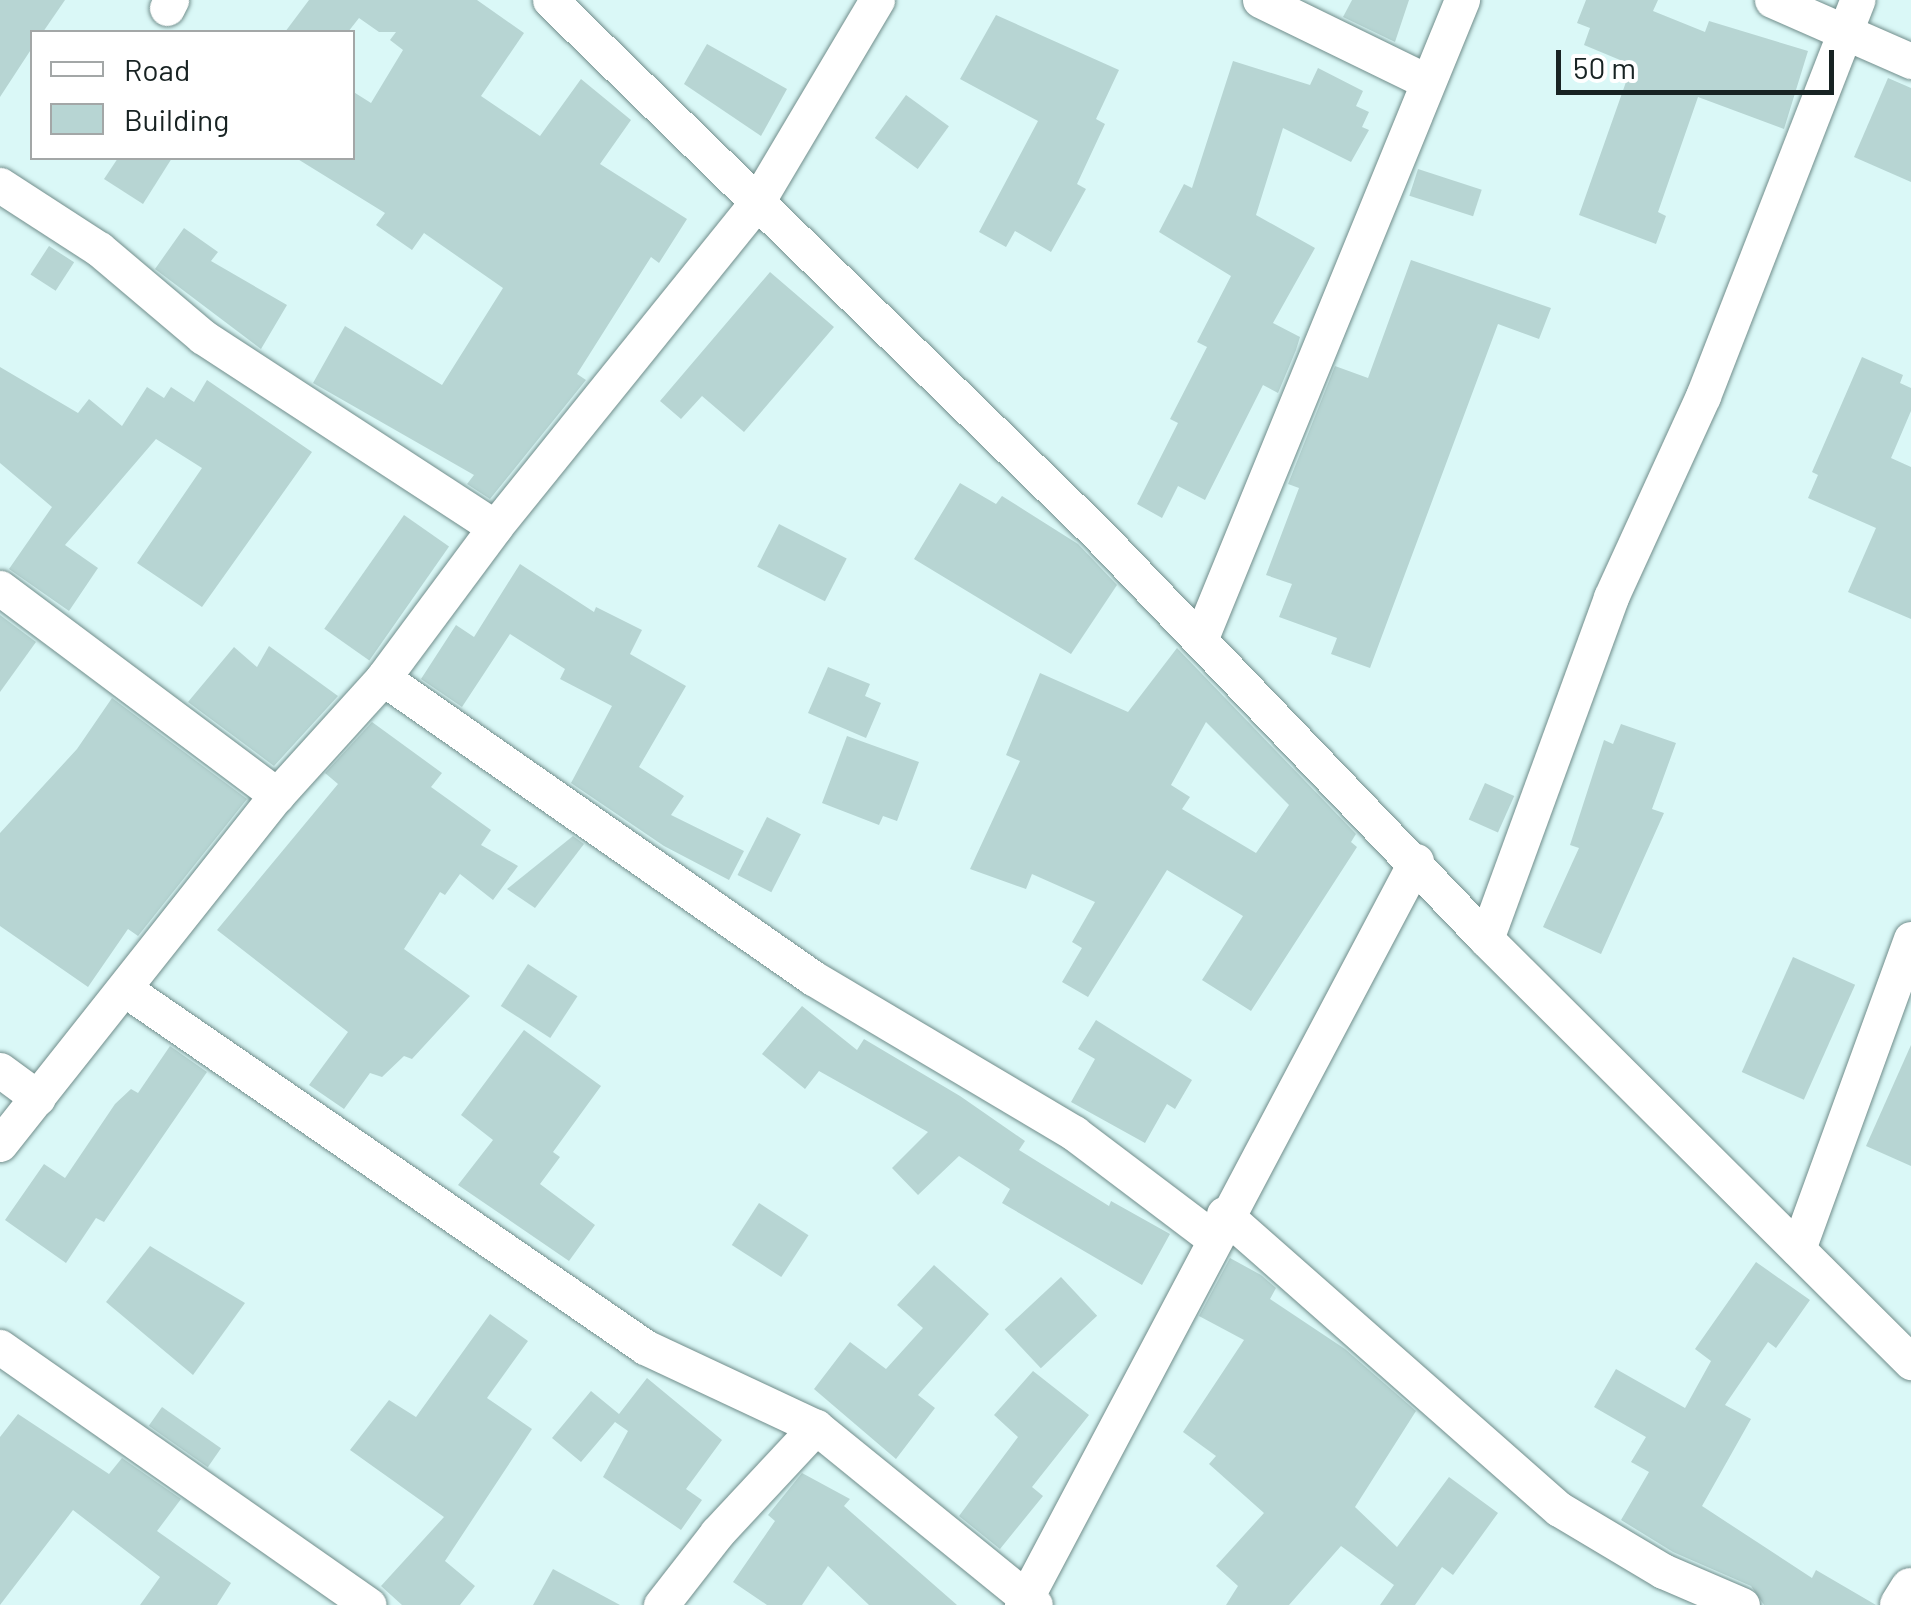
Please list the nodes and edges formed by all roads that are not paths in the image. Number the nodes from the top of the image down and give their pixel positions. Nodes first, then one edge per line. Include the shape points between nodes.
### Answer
1 (550, 0) edge
2 (877, 0) edge
3 (1260, 0) edge
4 (1462, 0) edge
5 (1772, 0) edge
6 (1851, 16) edge
7 (1911, 62) edge
8 (1426, 81) junction
9 (0, 185) edge
10 (757, 202) junction
11 (494, 527) junction
12 (0, 588) edge
13 (1200, 640) junction
14 (382, 678) junction
15 (278, 795) junction
16 (1416, 862) junction
17 (1911, 938) edge
18 (1486, 939) junction
19 (126, 990) junction
20 (0, 1070) edge
21 (38, 1098) junction
22 (0, 1144) edge
23 (1218, 1226) junction
24 (1798, 1249) junction
25 (0, 1347) edge
26 (1911, 1362) edge
27 (816, 1427) junction
28 (1911, 1589) edge
29 (1027, 1603) edge
30 (369, 1605) edge
31 (661, 1605) edge
32 (1742, 1605) edge
33 (1901, 1605) edge

1 - 10 street
2 - 10 street
3 - 8 street
4 - 8 street
5 - 6 street
6 - 7 street
6 - 18 street via 1703,396 1611,596
8 - 13 street
9 - 11 street via 100,249 203,338
10 - 11 street
10 - 13 street
11 - 14 street
12 - 15 street
13 - 16 street
14 - 15 street
14 - 23 street via 813,978
15 - 19 street
16 - 18 street
16 - 23 street
17 - 24 street
18 - 24 street
19 - 21 street
19 - 27 street via 645,1346
20 - 21 street
21 - 22 street
23 - 29 street
23 - 32 street via 1559,1509 1663,1571
24 - 26 street
25 - 30 street
27 - 29 street
27 - 31 street via 716,1533
28 - 33 street

